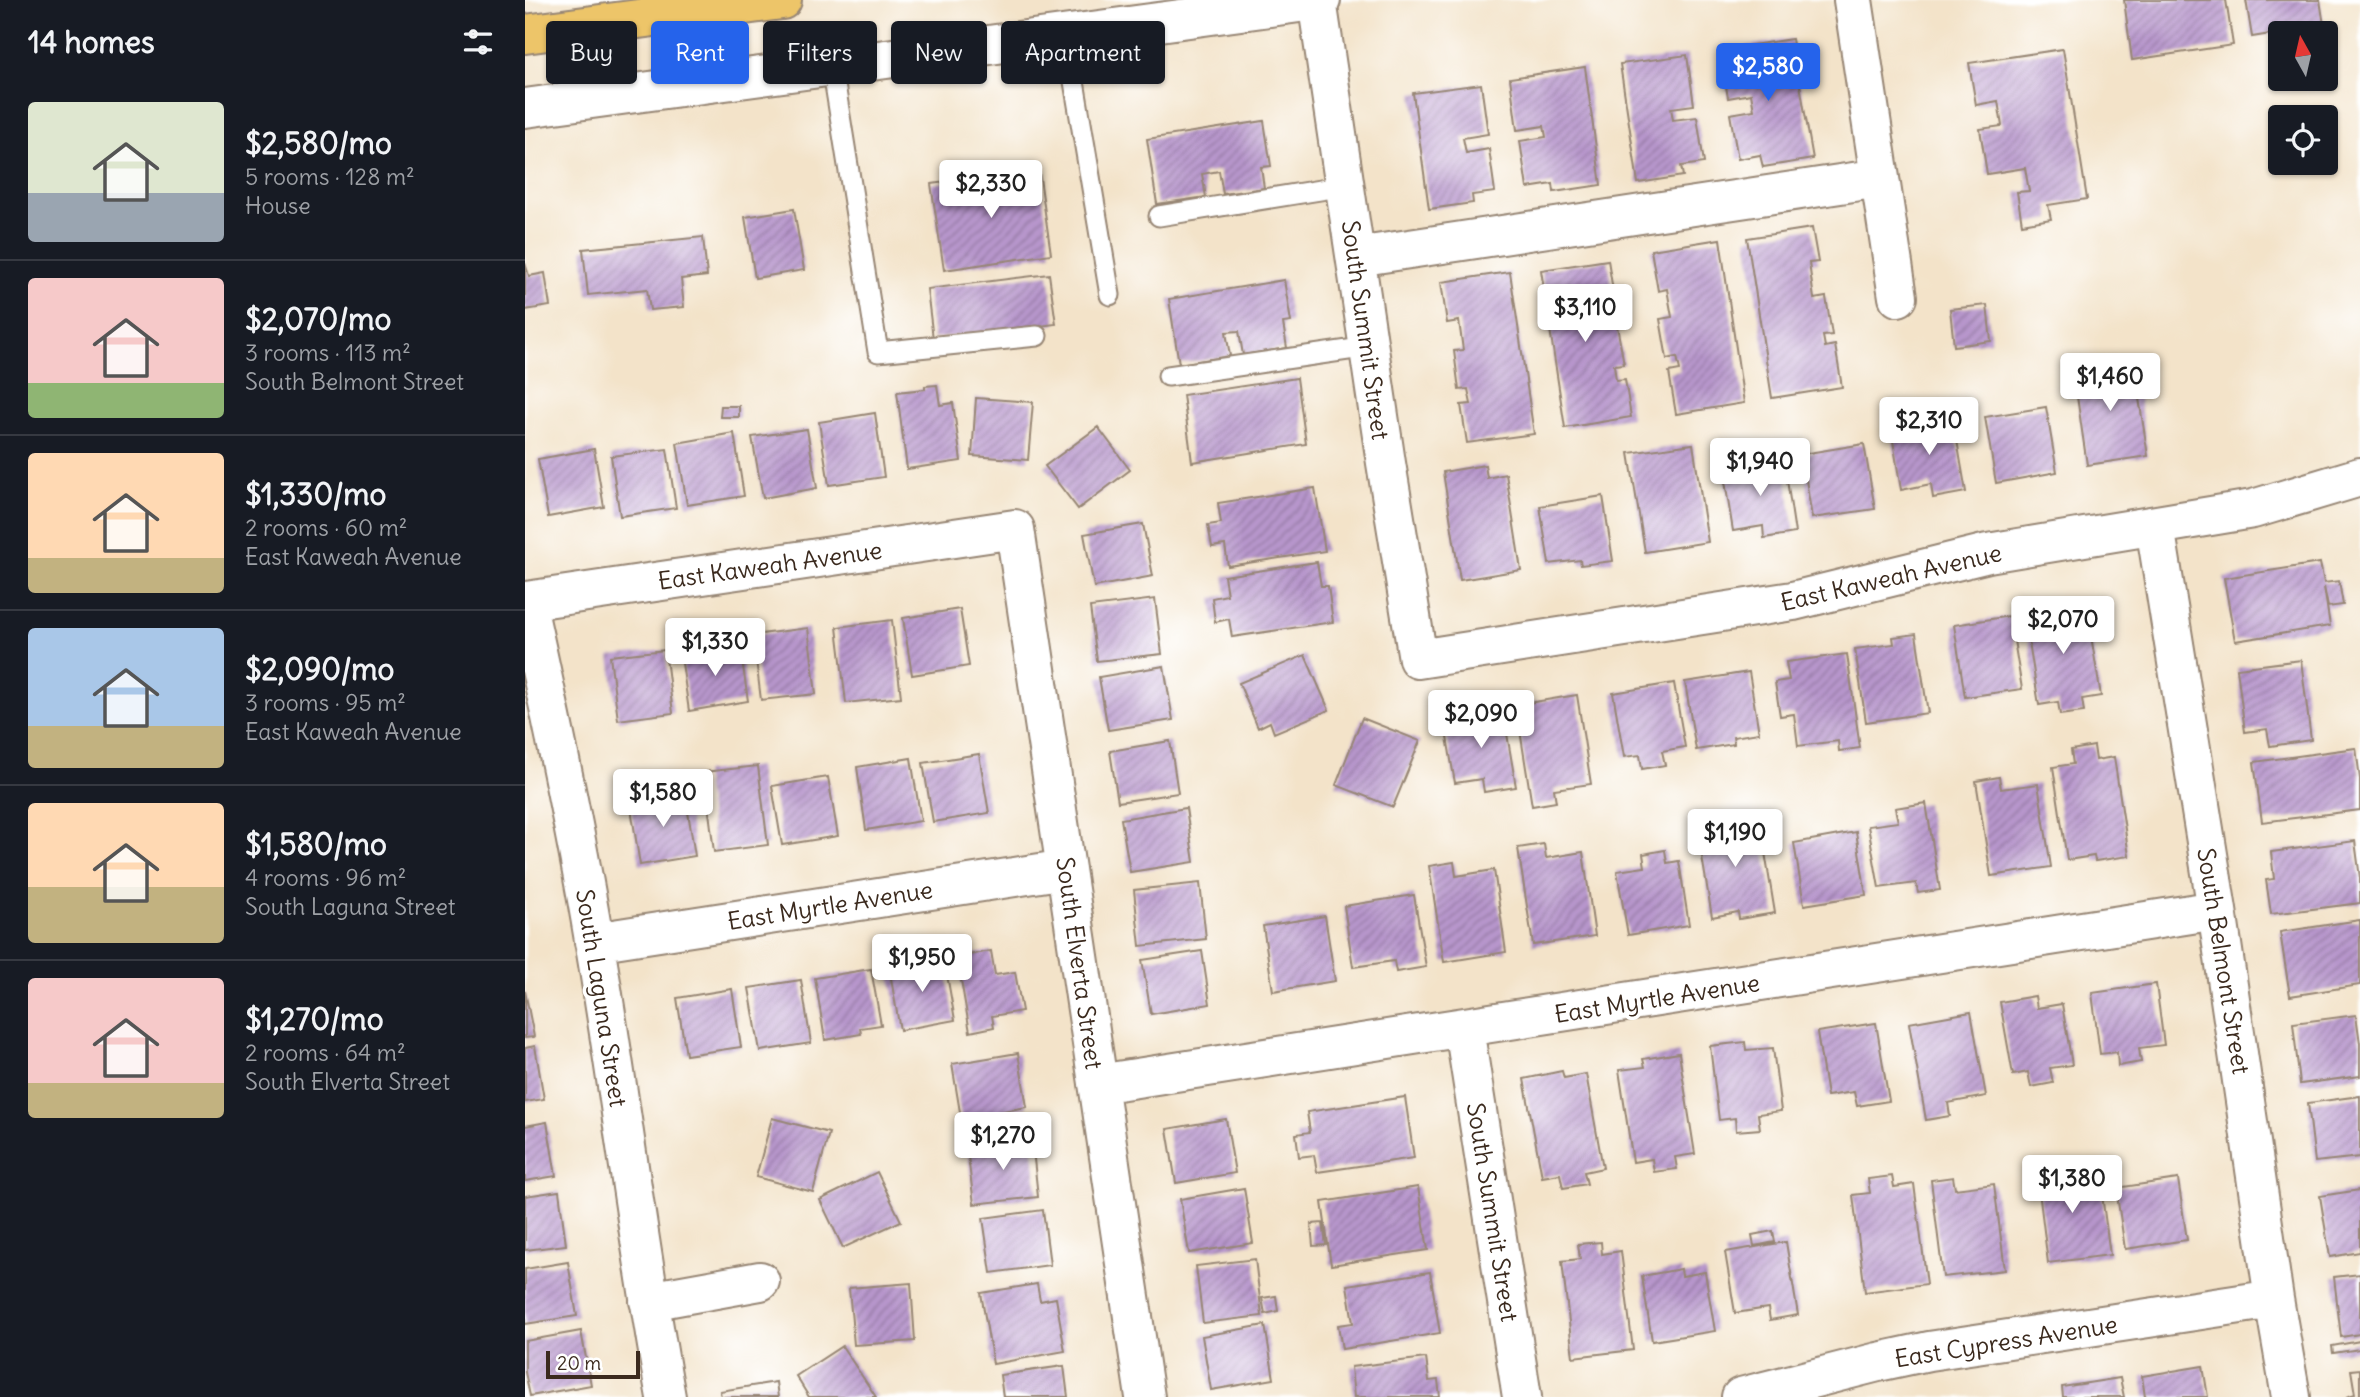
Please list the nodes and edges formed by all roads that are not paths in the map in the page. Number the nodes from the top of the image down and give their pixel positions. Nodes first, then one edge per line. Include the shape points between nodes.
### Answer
1 (782, 0) edge
2 (1319, 0) edge
3 (1853, 0) edge
4 (1163, 21) edge
5 (525, 34) edge
6 (1001, 43) edge
7 (877, 60) edge
8 (763, 75) edge
9 (835, 84) edge
10 (1074, 84) edge
11 (525, 108) edge
12 (1880, 178) junction
13 (1345, 186) junction
14 (1160, 216) dead end
15 (1356, 257) junction
16 (1110, 295) dead end
17 (1898, 297) dead end
18 (1037, 336) dead end
19 (1369, 347) junction
20 (1168, 376) dead end
21 (2360, 477) edge
22 (2155, 526) junction
23 (1015, 529) joint
24 (526, 601) edge
25 (1418, 659) joint
26 (1066, 869) junction
27 (2217, 910) junction
28 (594, 942) junction
29 (1464, 1028) junction
30 (1098, 1084) junction
31 (760, 1281) dead end
32 (2274, 1298) junction
33 (649, 1301) junction
34 (666, 1397) edge
35 (1145, 1397) edge
36 (1522, 1397) edge
37 (1741, 1397) edge
38 (2291, 1397) edge

1 - 5 highway
2 - 4 street
2 - 13 street, South Summit Street
3 - 12 street
6 - 7 street
8 - 11 street
9 - 18 lane via 878,352
10 - 16 lane
12 - 15 street
12 - 17 street
13 - 14 lane
13 - 15 street, South Summit Street
15 - 19 street, South Summit Street
19 - 20 lane
19 - 25 street, South Summit Street
21 - 22 street, East Kaweah Avenue via 2253,509
22 - 25 street, East Kaweah Avenue via 1987,553 1793,601
22 - 27 street, South Belmont Street
23 - 24 street, East Kaweah Avenue
23 - 26 street, South Elverta Street
24 - 28 street, South Laguna Street
26 - 28 street, East Myrtle Avenue
26 - 30 street, South Elverta Street
27 - 29 street, East Myrtle Avenue
27 - 32 street, South Belmont Street
28 - 33 street, South Laguna Street
29 - 30 street, East Myrtle Avenue
29 - 36 street, South Summit Street
30 - 35 street, South Elverta Street
31 - 33 street
32 - 37 street, East Cypress Avenue via 1929,1351
32 - 38 street, South Belmont Street
33 - 34 street, South Laguna Street

